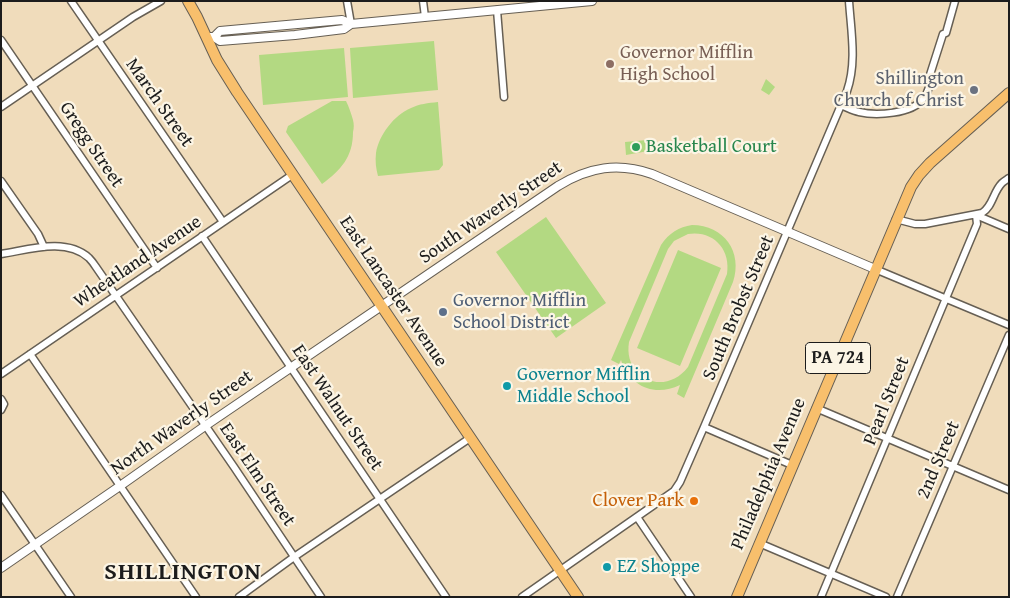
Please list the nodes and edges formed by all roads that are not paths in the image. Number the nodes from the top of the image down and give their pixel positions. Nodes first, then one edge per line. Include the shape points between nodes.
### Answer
1 (71, 1) edge
2 (160, 1) edge
3 (188, 1) edge
4 (347, 1) edge
5 (423, 1) edge
6 (592, 1) edge
7 (849, 1) edge
8 (955, 1) edge
9 (497, 10) junction
10 (425, 17) junction
11 (351, 24) junction
12 (210, 37) junction
13 (1, 40) edge
14 (98, 41) junction
15 (33, 86) junction
16 (1009, 93) edge
17 (504, 97) dead end
18 (840, 105) junction
19 (1, 107) edge
20 (292, 175) junction
21 (1009, 178) edge
22 (1, 181) edge
23 (976, 215) junction
24 (896, 219) junction
25 (223, 222) junction
26 (1009, 229) edge
27 (788, 232) junction
28 (202, 236) junction
29 (44, 247) junction
30 (1, 254) edge
31 (157, 268) junction
32 (876, 270) junction
33 (116, 296) junction
34 (945, 299) junction
35 (381, 306) junction
36 (1009, 325) edge
37 (1009, 335) edge
38 (30, 354) junction
39 (291, 368) junction
40 (1, 374) edge
41 (1, 399) edge
42 (816, 408) junction
43 (1, 410) edge
44 (205, 426) junction
45 (704, 427) junction
46 (470, 438) junction
47 (888, 438) junction
48 (792, 465) junction
49 (952, 466) junction
50 (120, 486) junction
51 (1009, 490) edge
52 (1, 495) edge
53 (380, 499) junction
54 (637, 517) junction
55 (759, 543) junction
56 (35, 544) junction
57 (294, 557) junction
58 (1, 568) edge
59 (560, 570) junction
60 (831, 573) junction
61 (70, 597) edge
62 (196, 597) edge
63 (239, 597) edge
64 (321, 597) edge
65 (446, 597) edge
66 (522, 597) edge
67 (578, 597) edge
68 (691, 597) edge
69 (736, 597) edge
70 (821, 597) edge
71 (886, 597) edge
72 (897, 597) edge

1 - 14 street, March Street
2 - 14 street
3 - 12 main road, East Lancaster Avenue
4 - 11 street
5 - 10 street
6 - 9 street
7 - 18 street, South Brobst Street via 853,66
8 - 18 street via 923,100 907,110 879,113 858,112
9 - 10 street
9 - 17 street
10 - 11 street
11 - 12 street via 342,20 220,32
12 - 20 main road, East Lancaster Avenue via 217,60
13 - 15 street, Gregg Street
14 - 15 street
14 - 25 street, March Street
15 - 19 street
15 - 31 street, Gregg Street
16 - 24 main road, Philadelphia Avenue / PA 724 via 918,175
18 - 27 street, South Brobst Street
20 - 25 street, Wheatland Avenue
20 - 35 main road, East Lancaster Avenue
21 - 23 street via 1001,183 986,210
22 - 29 street
23 - 24 street via 925,224
23 - 26 street
23 - 34 street, Pearl Street via 977,224
24 - 32 main road, Philadelphia Avenue / PA 724
25 - 28 street, Wheatland Avenue
27 - 32 street, South Waverly Street
27 - 35 street, South Waverly Street via 645,171 618,167 596,169 558,186
27 - 45 street, South Brobst Street
28 - 31 street, Wheatland Avenue
28 - 39 street, East Walnut Street
29 - 30 street, East Elm Street
29 - 33 street, East Elm Street via 66,247 88,257
31 - 33 street, Wheatland Avenue
32 - 34 street
32 - 42 main road, Philadelphia Avenue / PA 724
33 - 38 street, Wheatland Avenue
33 - 44 street, East Elm Street
34 - 36 street
34 - 47 street, Pearl Street
35 - 39 street, North Waverly Street
35 - 46 main road, East Lancaster Avenue
37 - 49 street, 2nd Street
38 - 40 street, Wheatland Avenue
38 - 50 street
39 - 44 street, North Waverly Street
39 - 53 street, East Walnut Street
41 - 43 street via 4,404
42 - 47 street
42 - 48 main road, Philadelphia Avenue / PA 724
44 - 50 street, North Waverly Street
44 - 57 street, East Elm Street
45 - 48 street
45 - 54 street, South Brobst Street via 674,491
46 - 53 street
46 - 59 main road, East Lancaster Avenue
47 - 49 street
47 - 60 street, Pearl Street
48 - 55 main road, Philadelphia Avenue / PA 724
49 - 51 street
49 - 72 street, 2nd Street
50 - 56 street, North Waverly Street
50 - 62 street
52 - 56 street
53 - 57 street
53 - 65 street, East Walnut Street
54 - 59 street, South Brobst Street
54 - 68 street
55 - 60 street
55 - 69 main road, Philadelphia Avenue / PA 724
56 - 58 street, North Waverly Street
56 - 61 street
57 - 63 street
57 - 64 street, East Elm Street
59 - 66 street, South Brobst Street
59 - 67 main road, East Lancaster Avenue
60 - 70 street, Pearl Street
60 - 71 street

